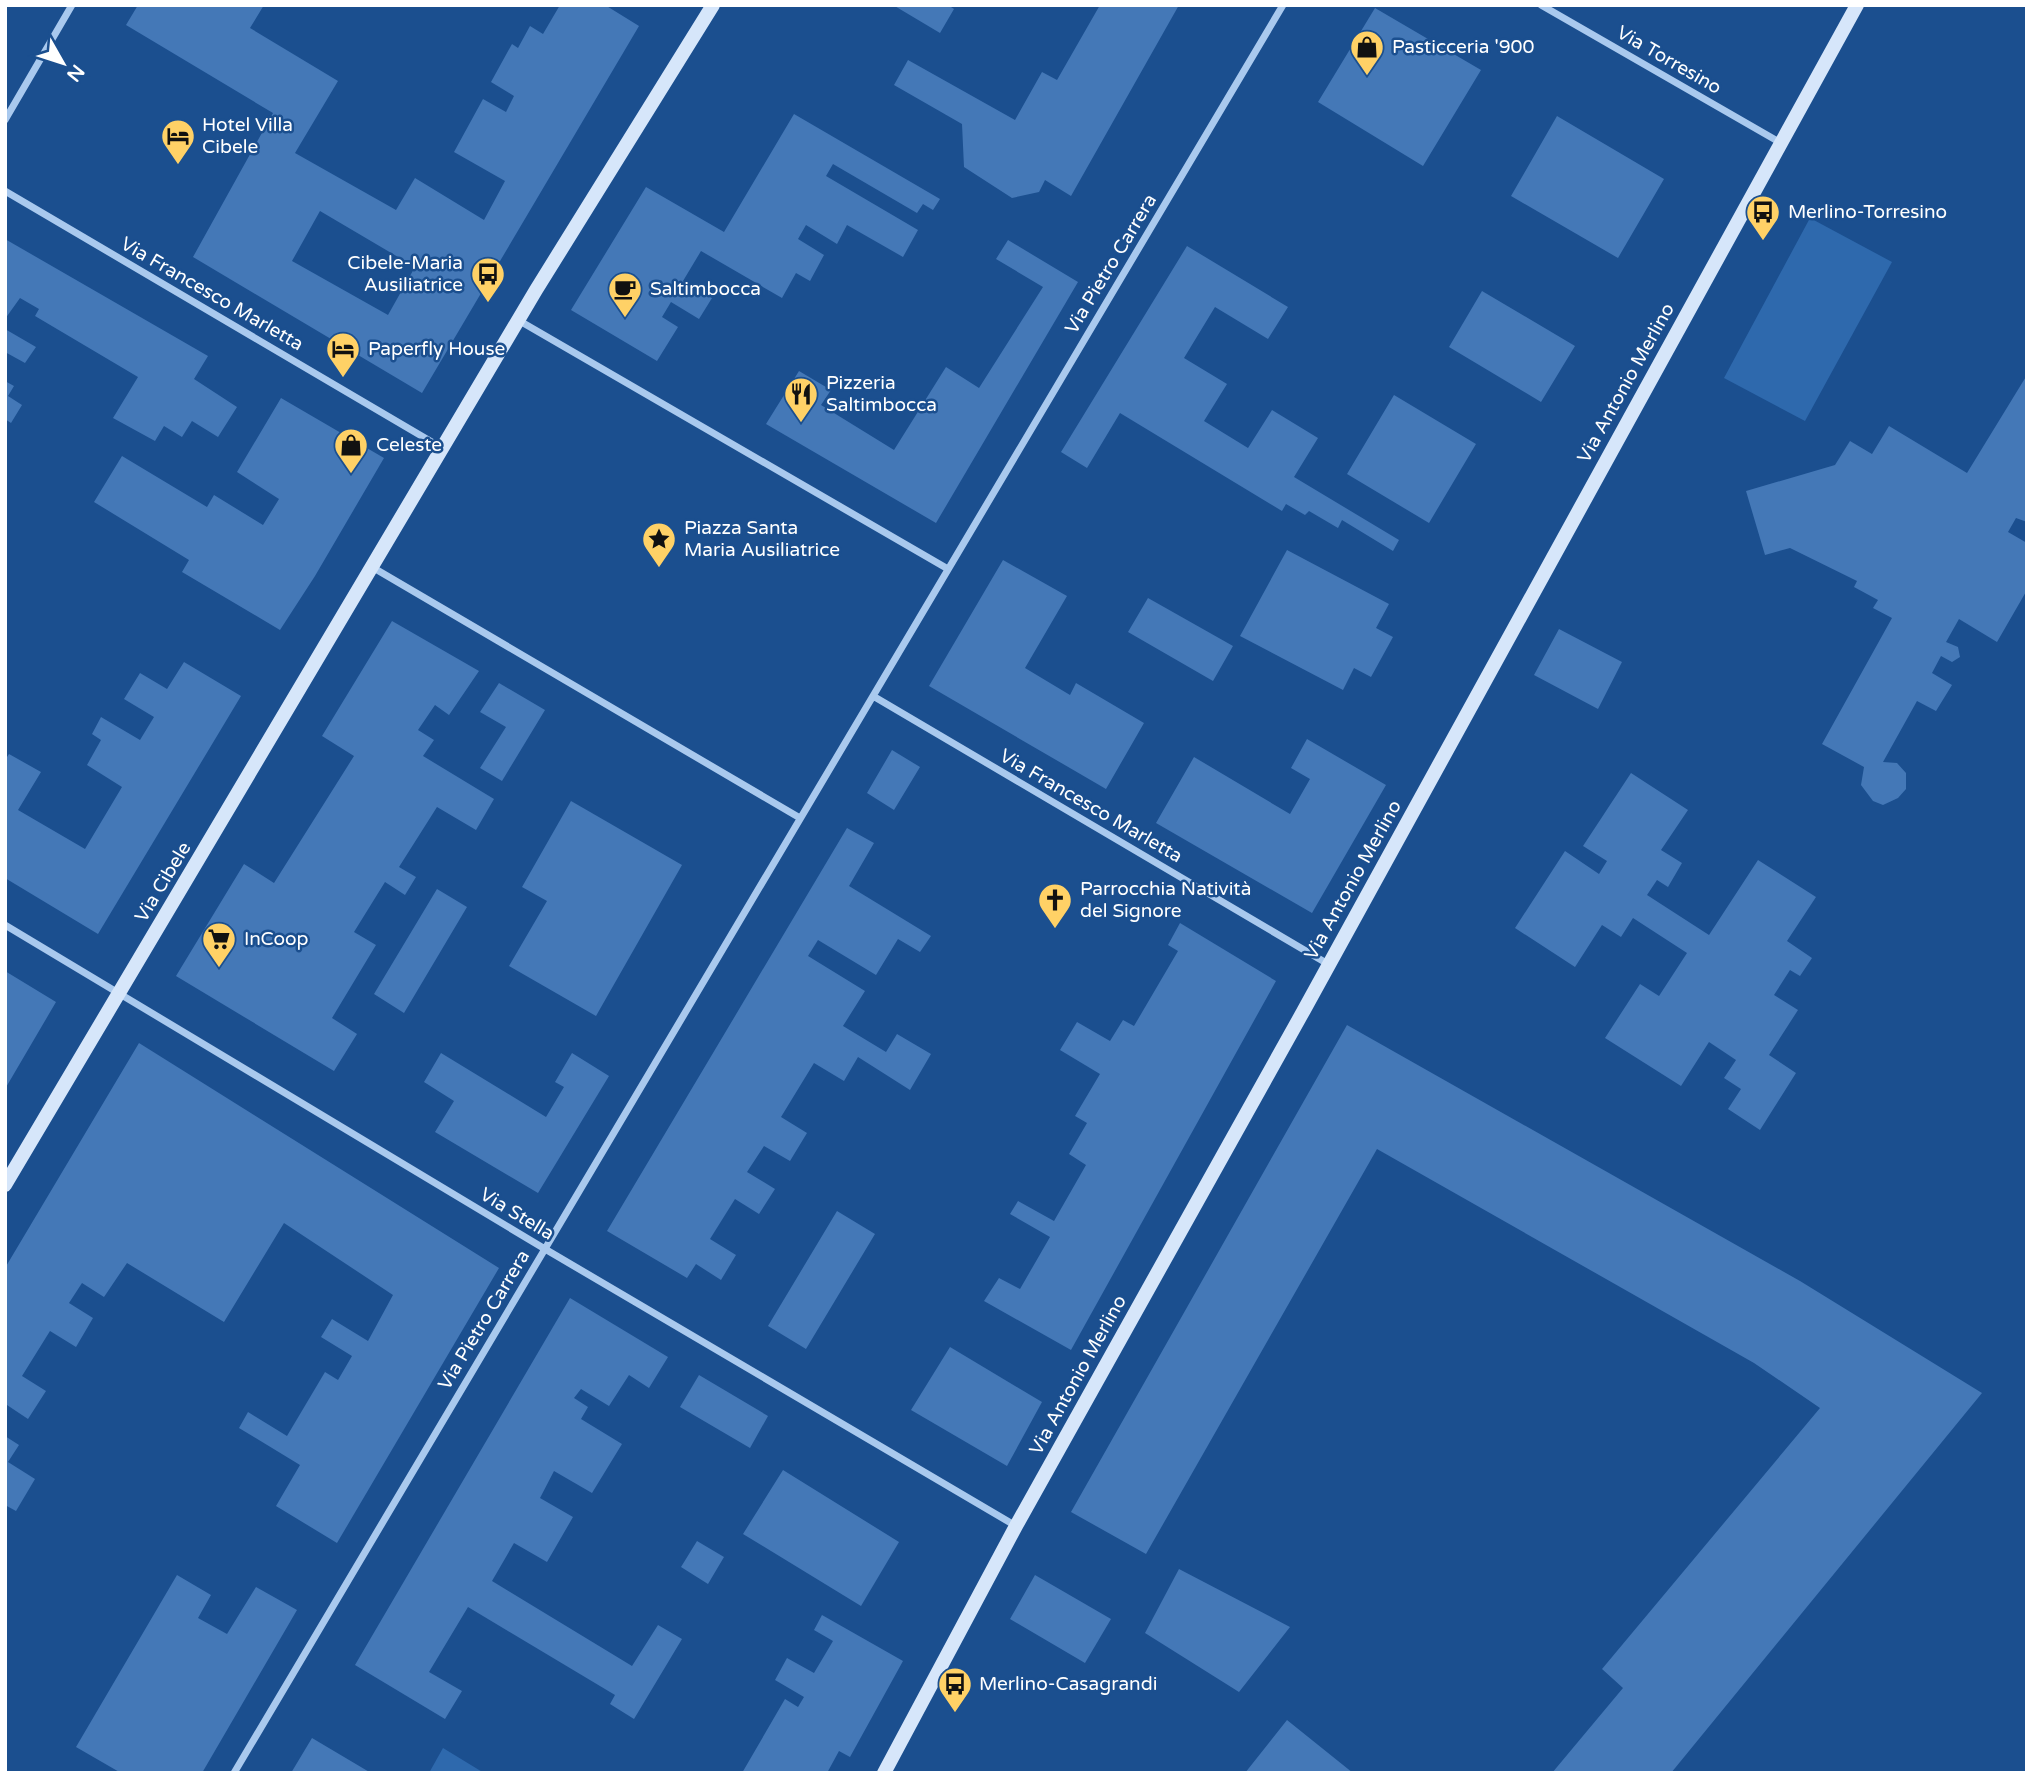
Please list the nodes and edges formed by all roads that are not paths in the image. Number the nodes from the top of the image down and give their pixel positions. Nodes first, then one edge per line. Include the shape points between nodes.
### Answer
1 (72, 5) edge
2 (713, 5) edge
3 (1283, 5) edge
4 (1541, 5) edge
5 (1857, 5) edge
6 (5, 120) edge
7 (1780, 143) junction
8 (5, 191) edge
9 (518, 320) junction
10 (442, 448) junction
11 (372, 566) junction
12 (948, 569) junction
13 (873, 696) junction
14 (800, 818) junction
15 (5, 925) edge
16 (1328, 964) junction
17 (119, 993) junction
18 (5, 1185) edge
19 (545, 1249) junction
20 (1016, 1526) junction
21 (234, 1773) edge
22 (884, 1773) edge

1 - 6 street
2 - 9 main road, Via Cibele
3 - 12 street, Via Pietro Carrera
4 - 7 street, Via Torresino
5 - 7 main road, Via Antonio Merlino
7 - 16 main road, Via Antonio Merlino
8 - 10 street, Via Francesco Marletta
9 - 10 main road, Via Cibele
9 - 12 street
10 - 11 main road, Via Cibele
11 - 14 street
11 - 17 main road, Via Cibele
12 - 13 street, Via Pietro Carrera
13 - 14 street, Via Pietro Carrera
13 - 16 street, Via Francesco Marletta
14 - 19 street, Via Pietro Carrera
15 - 17 street, Via Stella
16 - 20 main road, Via Antonio Merlino
17 - 18 main road, Via Cibele
17 - 19 street, Via Stella
19 - 20 street, Via Stella
19 - 21 street, Via Pietro Carrera
20 - 22 main road, Via Antonio Merlino

